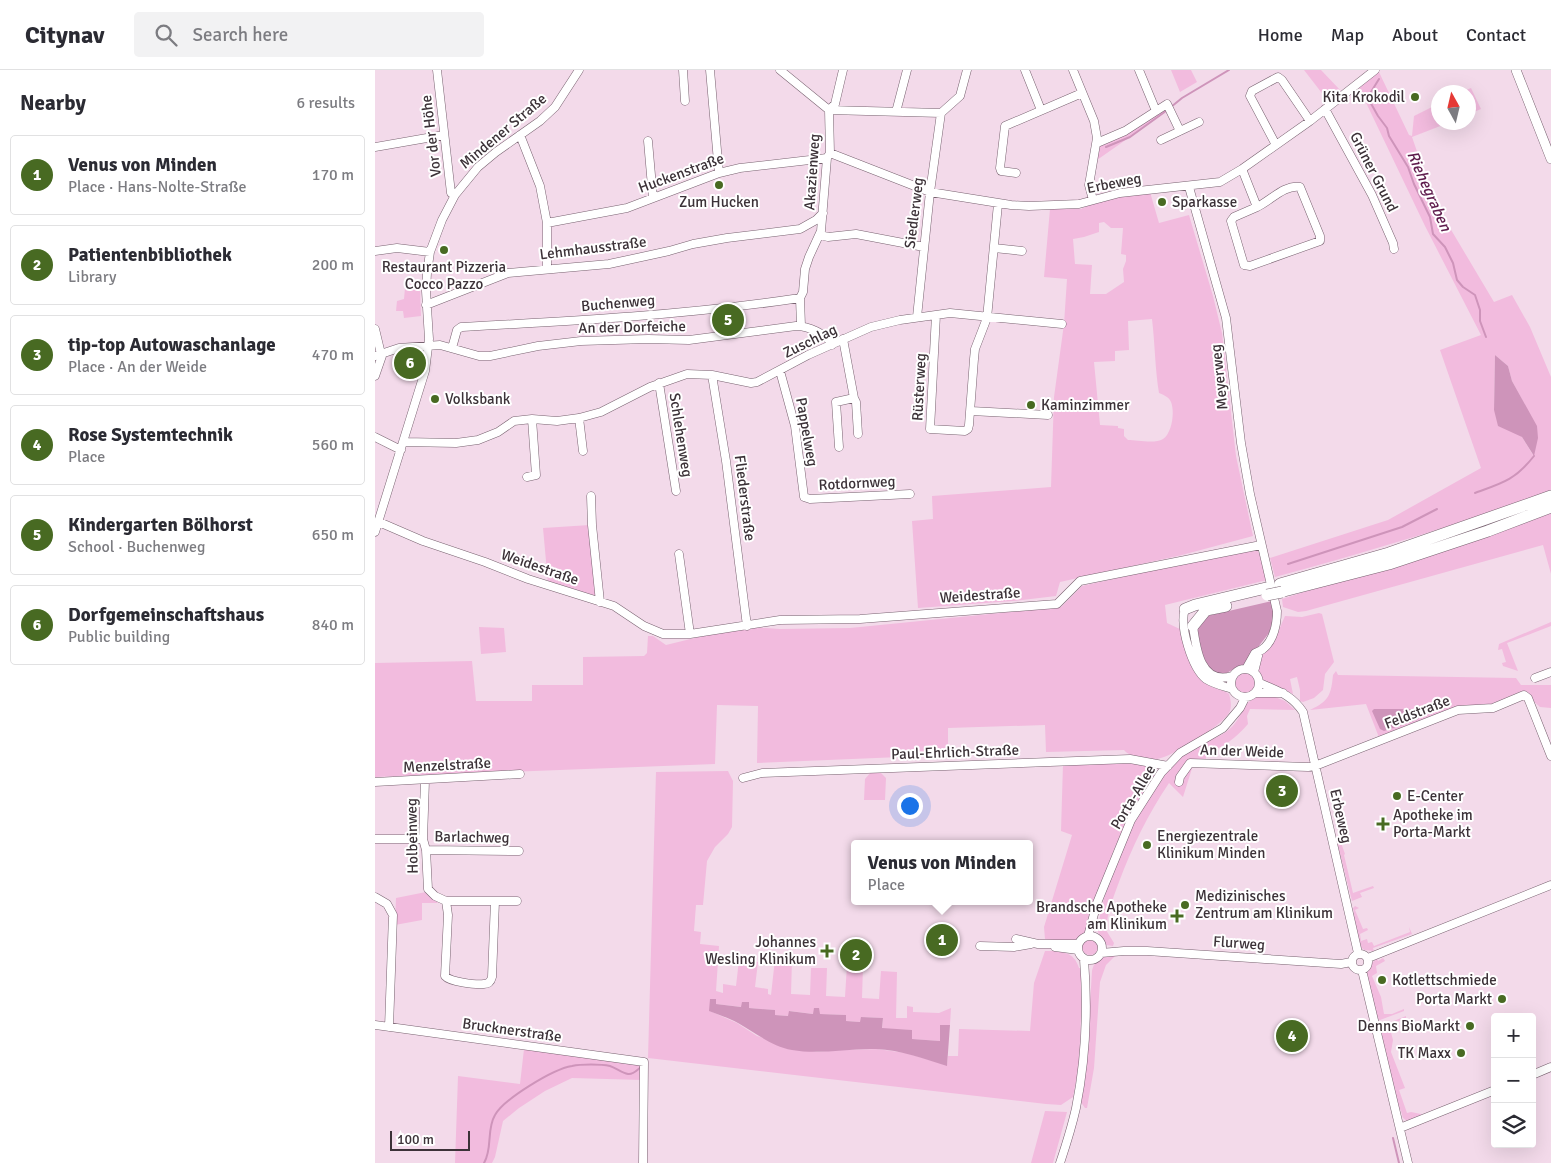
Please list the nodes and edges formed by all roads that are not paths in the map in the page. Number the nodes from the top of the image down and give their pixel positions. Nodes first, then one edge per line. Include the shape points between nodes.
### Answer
1 (439, 70) edge
2 (579, 70) edge
3 (683, 70) edge
4 (710, 70) edge
5 (780, 70) edge
6 (843, 70) edge
7 (907, 70) edge
8 (967, 70) edge
9 (1025, 70) edge
10 (1073, 70) edge
11 (1139, 70) edge
12 (1375, 70) edge
13 (1516, 70) edge
14 (1083, 93) junction
15 (685, 100) dead end
16 (1325, 109) junction
17 (829, 110) junction
18 (1041, 110) junction
19 (1156, 111) junction
20 (897, 112) junction
21 (941, 113) junction
22 (1310, 121) junction
23 (1199, 122) dead end
24 (1180, 131) junction
25 (443, 135) junction
26 (520, 135) junction
27 (1161, 140) dead end
28 (648, 141) dead end
29 (1097, 143) junction
30 (1276, 145) junction
31 (375, 147) edge
32 (828, 156) junction
33 (1551, 159) edge
34 (1242, 169) junction
35 (719, 173) junction
36 (1017, 173) dead end
37 (1189, 187) junction
38 (930, 192) junction
39 (455, 195) junction
40 (653, 198) junction
41 (1093, 200) junction
42 (998, 204) junction
43 (1257, 207) junction
44 (823, 214) junction
45 (547, 223) junction
46 (820, 235) junction
47 (924, 247) junction
48 (994, 248) junction
49 (1394, 249) dead end
50 (375, 251) edge
51 (1022, 251) dead end
52 (430, 252) junction
53 (547, 269) junction
54 (800, 298) junction
55 (426, 305) junction
56 (936, 315) junction
57 (917, 318) junction
58 (987, 318) junction
59 (1062, 324) dead end
60 (801, 326) junction
61 (375, 330) edge
62 (843, 340) junction
63 (833, 344) junction
64 (428, 346) junction
65 (452, 348) junction
66 (380, 354) edge
67 (780, 371) junction
68 (712, 375) junction
69 (375, 376) edge
70 (659, 384) junction
71 (854, 398) junction
72 (971, 411) junction
73 (1048, 415) dead end
74 (579, 418) junction
75 (532, 419) junction
76 (858, 434) dead end
77 (375, 437) edge
78 (404, 442) junction
79 (839, 447) dead end
80 (401, 450) junction
81 (583, 451) dead end
82 (527, 477) dead end
83 (676, 491) dead end
84 (910, 494) dead end
85 (591, 496) dead end
86 (1551, 496) edge
87 (805, 498) joint
88 (1551, 507) edge
89 (379, 511) edge
90 (379, 522) junction
91 (375, 532) edge
92 (1261, 545) junction
93 (679, 554) dead end
94 (1281, 588) junction
95 (1266, 592) junction
96 (600, 602) junction
97 (1185, 609) joint
98 (747, 626) junction
99 (1193, 626) joint
100 (690, 634) junction
101 (1259, 652) junction
102 (1246, 669) junction
103 (1254, 672) junction
104 (1551, 672) edge
105 (1232, 676) junction
106 (1535, 678) dead end
107 (1260, 683) junction
108 (1255, 693) junction
109 (1283, 693) junction
110 (1238, 694) junction
111 (1551, 756) edge
112 (1167, 766) junction
113 (1315, 766) junction
114 (520, 774) dead end
115 (743, 778) dead end
116 (425, 780) junction
117 (375, 782) edge
118 (1179, 782) dead end
119 (375, 839) edge
120 (423, 839) junction
121 (426, 850) junction
122 (519, 851) dead end
123 (1551, 885) edge
124 (375, 897) edge
125 (446, 901) junction
126 (495, 901) junction
127 (517, 901) dead end
128 (1091, 936) junction
129 (1016, 939) dead end
130 (1031, 944) junction
131 (980, 946) dead end
132 (1078, 947) junction
133 (1101, 950) junction
134 (1358, 953) junction
135 (1367, 958) junction
136 (1088, 959) junction
137 (1351, 962) junction
138 (1362, 970) junction
139 (375, 1025) edge
140 (389, 1027) junction
141 (1551, 1067) edge
142 (1536, 1073) edge
143 (1491, 1092) edge
144 (1400, 1128) junction
145 (643, 1163) edge
146 (1060, 1163) edge
147 (1408, 1163) edge

1 - 25 street, Vor der Höhe
2 - 26 street, Mindener Straße via 555,107
3 - 15 street
4 - 35 street
5 - 17 street
6 - 17 street via 835,104
7 - 20 street
8 - 21 street via 960,96
9 - 18 street
10 - 14 street
11 - 19 street
12 - 16 street, Erbeweg
13 - 33 main road
14 - 18 street
14 - 29 street via 1094,121
16 - 22 street, Erbeweg
16 - 49 street, Grüner Grund via 1372,196
17 - 20 street
17 - 32 street, Akazienweg
18 - 36 street via 1005,126 1000,170
19 - 24 street via 1167,104
19 - 29 street via 1125,131
20 - 21 street
21 - 38 street, Siedlerweg
22 - 30 street, Erbeweg
22 - 30 street via 1282,80 1278,78 1252,91 1250,96
23 - 24 street
24 - 27 street
25 - 31 street
25 - 39 street, Vor der Höhe via 451,193
26 - 39 street, Mindener Straße via 478,167
26 - 45 street via 540,186
28 - 40 street
29 - 41 street via 1089,185
30 - 34 street, Erbeweg
32 - 35 street, Huckenstraße
32 - 38 street, Erbeweg
32 - 44 street, Akazienweg
34 - 37 street, Erbeweg via 1220,182
34 - 43 street
35 - 40 street, Huckenstraße
37 - 41 street, Erbeweg via 1120,193
37 - 92 street, Meyerweg via 1226,318 1241,444
38 - 42 street, Erbeweg
38 - 47 street, Siedlerweg
39 - 52 street, Mindener Straße
40 - 45 street, Huckenstraße via 627,208
41 - 42 street, Erbeweg via 1079,204 1033,206
42 - 48 street, Rüsterweg
43 - 43 street via 1231,221 1245,265 1320,242 1300,187 1283,191
44 - 46 street, Akazienweg
44 - 53 street, Lehmhausstraße via 800,229 693,244 609,264
45 - 53 street
46 - 47 street via 856,234
46 - 54 street, Akazienweg via 805,269
47 - 57 street, Siedlerweg
48 - 51 street
48 - 58 street, Rüsterweg
50 - 52 street via 397,248
52 - 55 street, Mindener Straße
53 - 55 street, Lehmhausstraße via 500,276
54 - 60 street, Akazienweg
54 - 65 street, Buchenweg via 680,312 461,327
55 - 64 street, Mindener Straße
56 - 57 street, Zuschlag
56 - 58 street, Zuschlag
56 - 72 street, Rüsterweg via 930,429 965,431
57 - 62 street, Zuschlag via 881,324
58 - 59 street, Zuschlag
58 - 72 street, Rüsterweg via 975,349
60 - 63 street
60 - 65 street, An der Dorfeiche via 689,340 581,340 490,356
61 - 66 street
62 - 63 street, Zuschlag
62 - 71 street
63 - 67 street, Zuschlag
64 - 65 street, An der Dorfeiche
64 - 66 street, An der Dorfeiche via 399,348
64 - 78 street, Mindener Straße via 424,378
66 - 69 street via 383,357
67 - 68 street, Zuschlag via 751,383
67 - 87 street, Pappelweg via 795,426
68 - 70 street, Zuschlag via 687,374
68 - 98 street, Fliederstraße
70 - 74 street, Zuschlag via 601,412
70 - 83 street, Schlehenweg
71 - 76 street
71 - 79 street via 836,402
72 - 73 street
74 - 75 street, Zuschlag via 557,421
74 - 81 street
75 - 78 street, Zuschlag via 513,421 498,432 478,440
75 - 82 street via 536,475
77 - 80 street
78 - 80 street, Mindener Straße
80 - 89 street, Mindener Straße
84 - 87 street, Rotdornweg
85 - 96 street
86 - 94 highway
88 - 94 highway via 1389,564
89 - 90 street, Mindener Straße
90 - 91 street, Mindener Straße
90 - 96 street, Weidestraße via 423,541
92 - 98 street, Weidestraße via 1080,582 1057,604 860,619 780,620
92 - 101 street, Meyerweg via 1277,623 1270,640
93 - 100 street
94 - 95 highway, bridge
95 - 97 highway
95 - 99 highway via 1206,610
96 - 100 street, Weidestraße via 614,606 663,634
97 - 110 street via 1183,622 1196,666 1205,678
98 - 100 street, Weidestraße
99 - 105 street via 1203,666 1215,677
101 - 102 street via 1255,653
101 - 103 street
102 - 103 street
102 - 105 street
103 - 107 street
104 - 106 street
105 - 110 street via 1231,685
107 - 108 street
107 - 109 street, Erbeweg
108 - 109 street
108 - 110 street
109 - 113 street, Erbeweg via 1303,712
110 - 112 street, Porta-Allee via 1233,717 1223,728 1180,753
111 - 113 street, Feldstraße via 1532,706 1524,695 1493,708 1457,710
112 - 115 street, Paul-Ehrlich-Straße via 1130,759 762,773
112 - 128 street, Porta-Allee via 1131,820 1102,891
113 - 118 street, An der Weide via 1190,763
113 - 134 street, Erbeweg
114 - 116 street, Menzelstraße
116 - 117 street, Menzelstraße
116 - 120 street, Holbeinweg
119 - 120 street
120 - 121 street, Holbeinweg
121 - 122 street, Barlachweg
121 - 125 street, Holbeinweg via 427,889
123 - 135 street
124 - 140 street via 387,904 393,915
125 - 126 street
125 - 126 street via 445,976 451,980 484,984 491,981 492,976
126 - 127 street
128 - 132 street via 1082,938
128 - 133 street via 1100,941
129 - 130 street
130 - 131 street via 1014,948
130 - 132 street
132 - 136 street
133 - 136 street
133 - 137 street, Flurweg
134 - 135 street
134 - 137 street
135 - 138 street via 1368,964
136 - 146 street via 1083,1067 1076,1109
137 - 138 street
138 - 144 street
139 - 140 street, Brucknerstraße
140 - 145 street, Brucknerstraße via 644,1062
141 - 142 street
143 - 144 street
144 - 147 street

